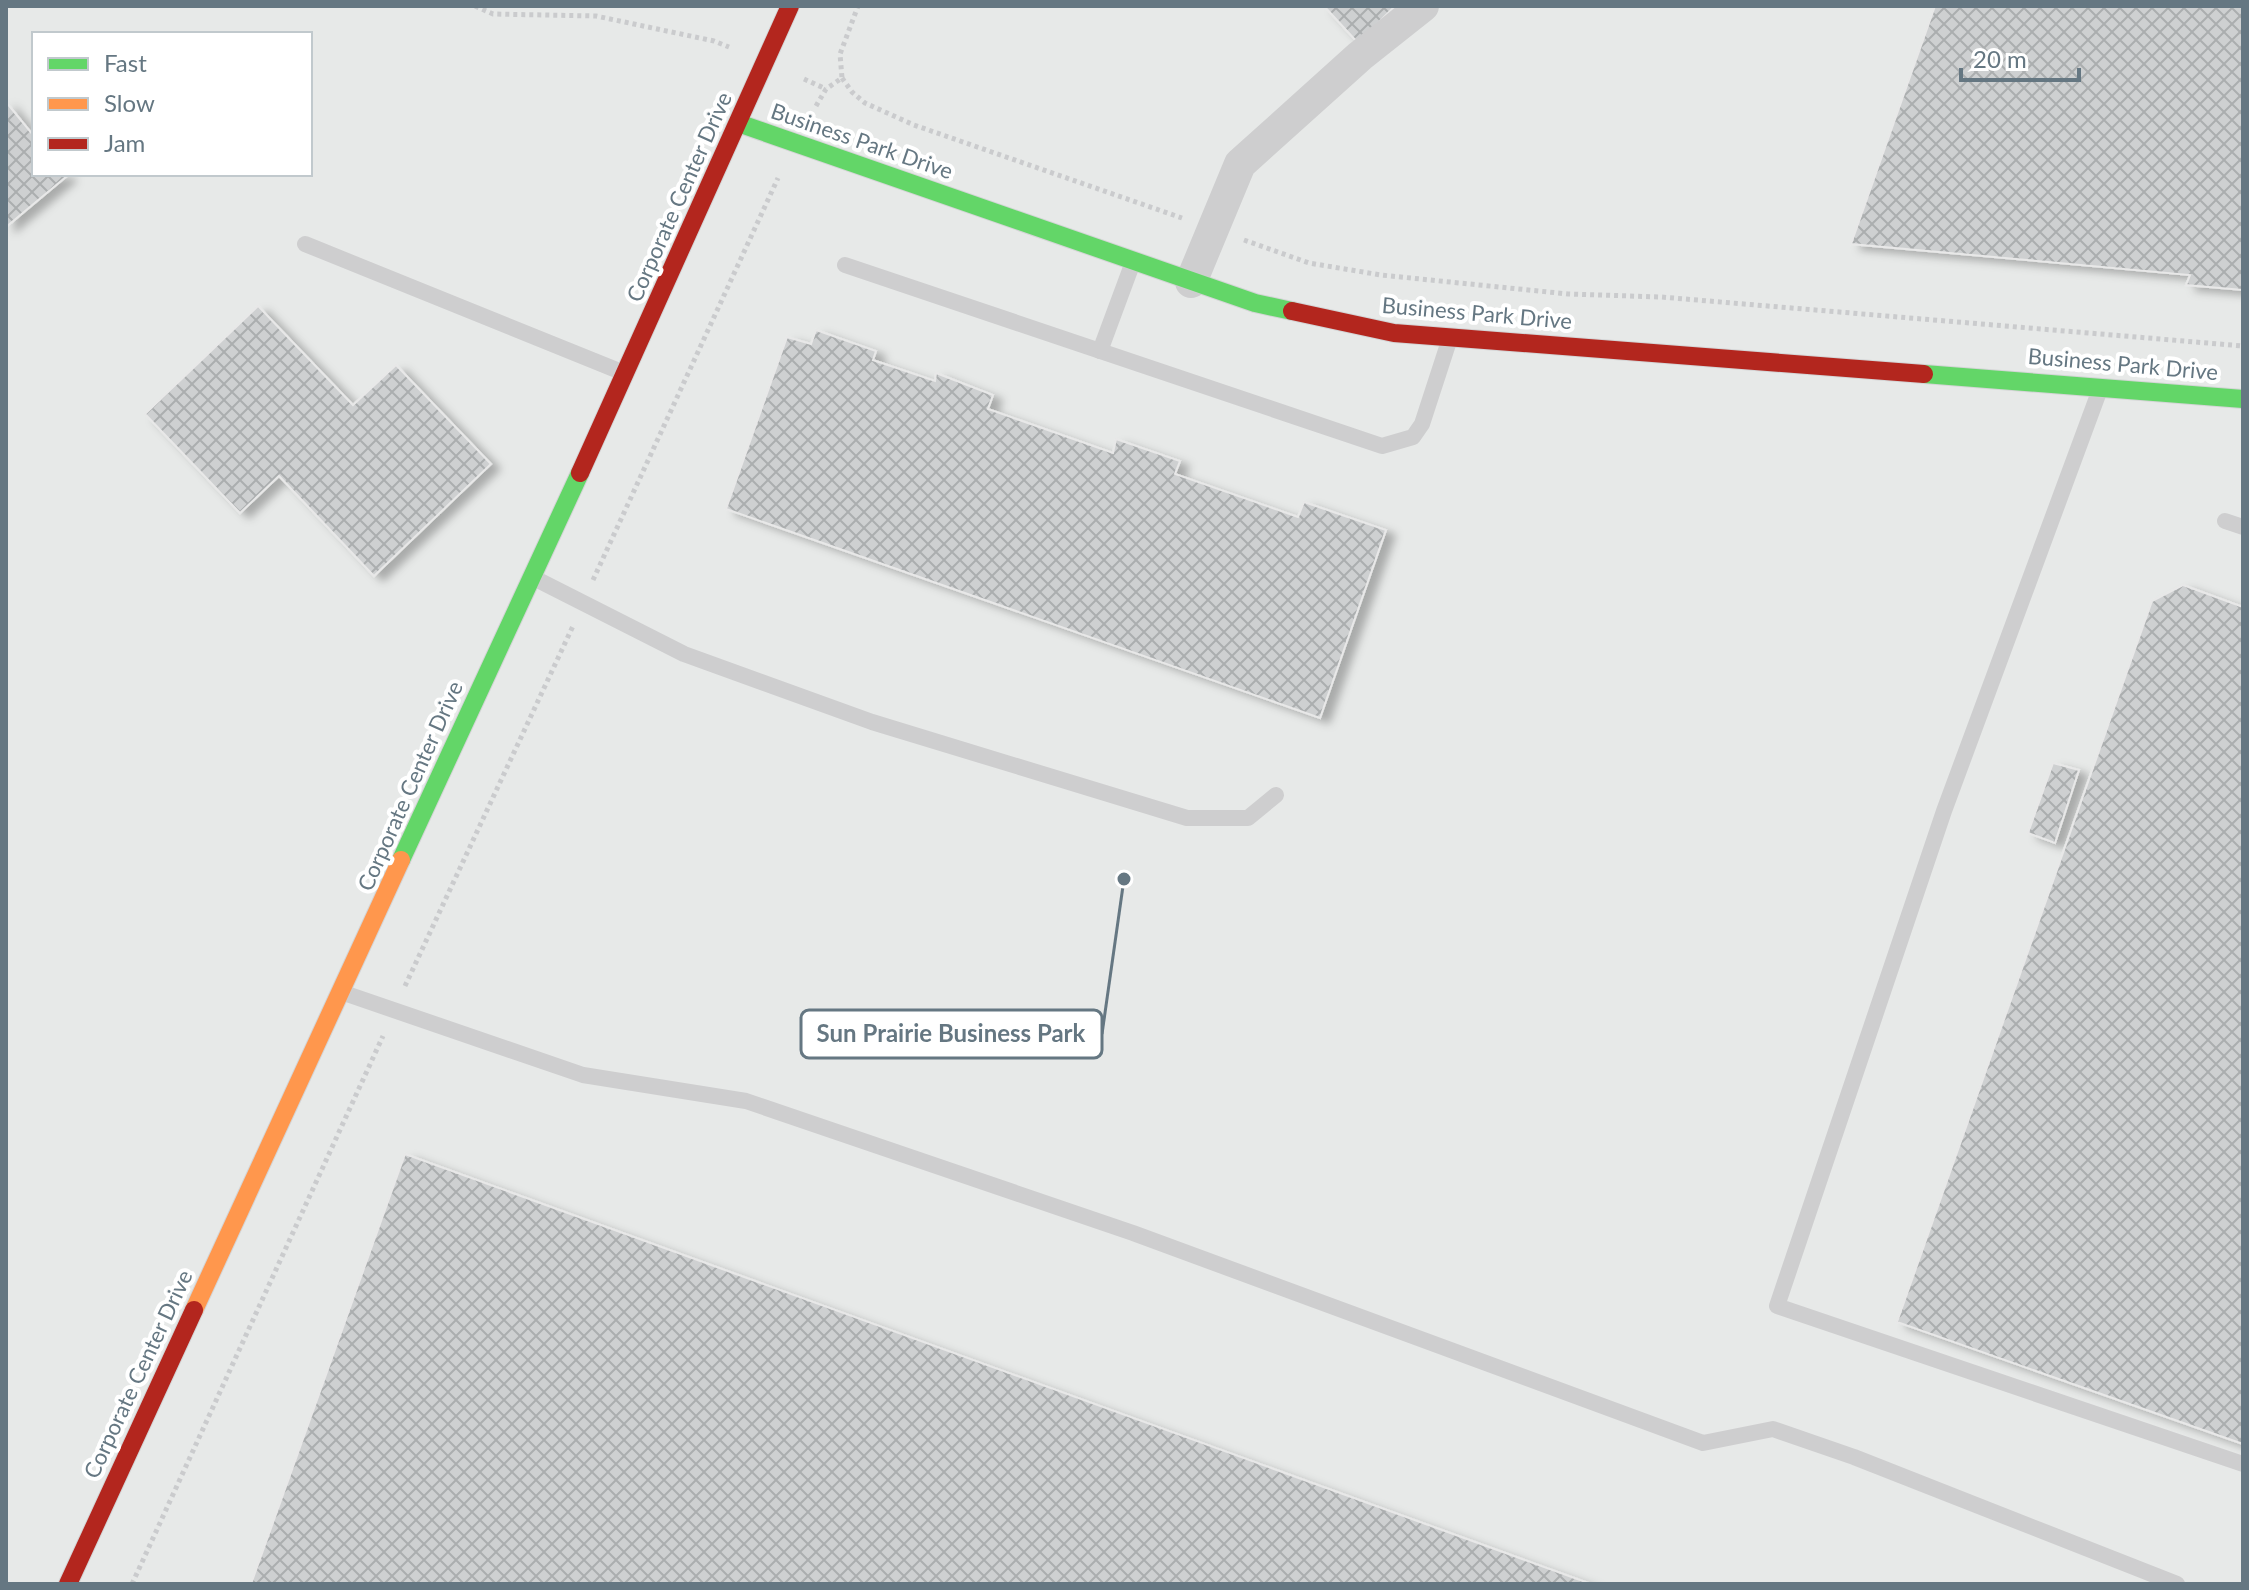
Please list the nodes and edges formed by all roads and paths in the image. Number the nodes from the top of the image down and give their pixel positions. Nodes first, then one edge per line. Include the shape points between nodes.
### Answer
1 (475, 6) edge
2 (790, 6) edge
3 (858, 6) edge
4 (1423, 6) edge
5 (765, 62) junction
6 (842, 78) junction
7 (826, 89) junction
8 (738, 123) junction
9 (796, 143) junction
10 (1213, 229) junction
11 (305, 244) dead end
12 (1133, 262) junction
13 (845, 265) dead end
14 (1191, 282) junction
15 (1450, 337) junction
16 (2243, 346) edge
17 (1100, 351) junction
18 (626, 374) junction
19 (2101, 387) junction
20 (2243, 399) edge
21 (2225, 521) dead end
22 (2243, 527) edge
23 (532, 577) junction
24 (583, 602) junction
25 (1276, 795) dead end
26 (341, 993) junction
27 (394, 1011) junction
28 (2243, 1464) edge
29 (68, 1584) edge
30 (132, 1584) edge
31 (2177, 1584) edge

1 - 5 path via 493,14 596,16 714,41
2 - 5 street, Corporate Center Drive
3 - 6 path via 840,54
4 - 10 street via 1240,164
5 - 7 path
5 - 8 street, Corporate Center Drive
6 - 7 path
6 - 10 path via 865,103 914,125
7 - 9 path
8 - 9 street, Business Park Drive
8 - 18 street, Corporate Center Drive
9 - 12 street, Business Park Drive
9 - 24 path
10 - 14 street
10 - 16 path via 1309,263 1418,280
11 - 18 lane
12 - 14 street, Business Park Drive
12 - 17 lane
13 - 17 lane
14 - 15 street, Business Park Drive via 1255,303 1379,330
15 - 17 lane via 1422,424 1413,437 1382,446
15 - 19 street, Business Park Drive
18 - 23 street, Corporate Center Drive
19 - 20 street, Business Park Drive
19 - 28 lane via 1944,811 1777,1306
21 - 22 lane
23 - 24 lane
23 - 26 street, Corporate Center Drive
24 - 25 lane via 684,654 858,716 1187,818 1248,818
24 - 27 path
26 - 27 lane
26 - 29 street, Corporate Center Drive
27 - 30 path
27 - 31 lane via 583,1075 746,1101 1133,1233 1703,1443 1773,1429

